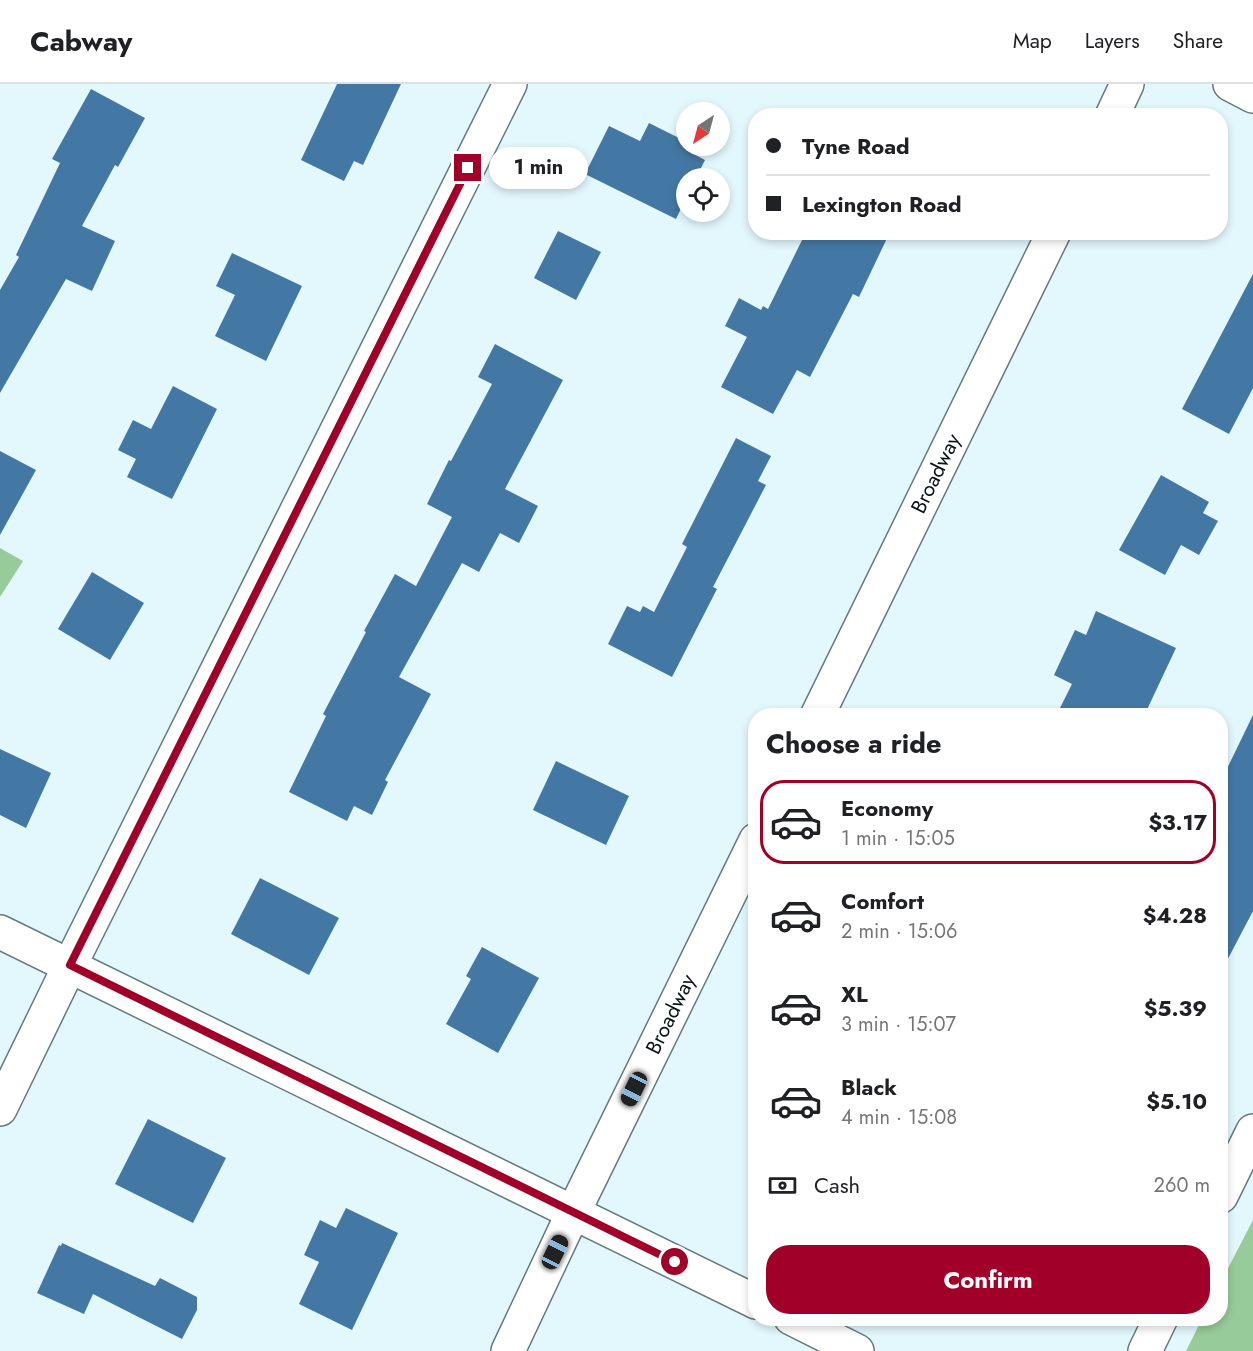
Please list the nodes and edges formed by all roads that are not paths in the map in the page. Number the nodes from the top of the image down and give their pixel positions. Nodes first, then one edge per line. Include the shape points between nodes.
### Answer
1 (510, 84) edge
2 (1127, 84) edge
3 (1230, 84) edge
4 (1253, 96) edge
5 (1116, 108) edge
6 (1050, 240) edge
7 (821, 708) edge
8 (748, 856) edge
9 (0, 932) edge
10 (70, 965) junction
11 (0, 1109) edge
12 (1253, 1131) edge
13 (1228, 1182) edge
14 (573, 1213) junction
15 (748, 1298) edge
16 (806, 1326) edge
17 (1157, 1326) edge
18 (508, 1351) edge
19 (857, 1351) edge
20 (1145, 1351) edge

1 - 10 street
2 - 5 street
3 - 4 street
6 - 7 street, Broadway
8 - 14 street, Broadway
9 - 10 street
10 - 11 street
10 - 14 street
12 - 13 street
14 - 15 street
14 - 18 street, Broadway
16 - 19 street
17 - 20 street

